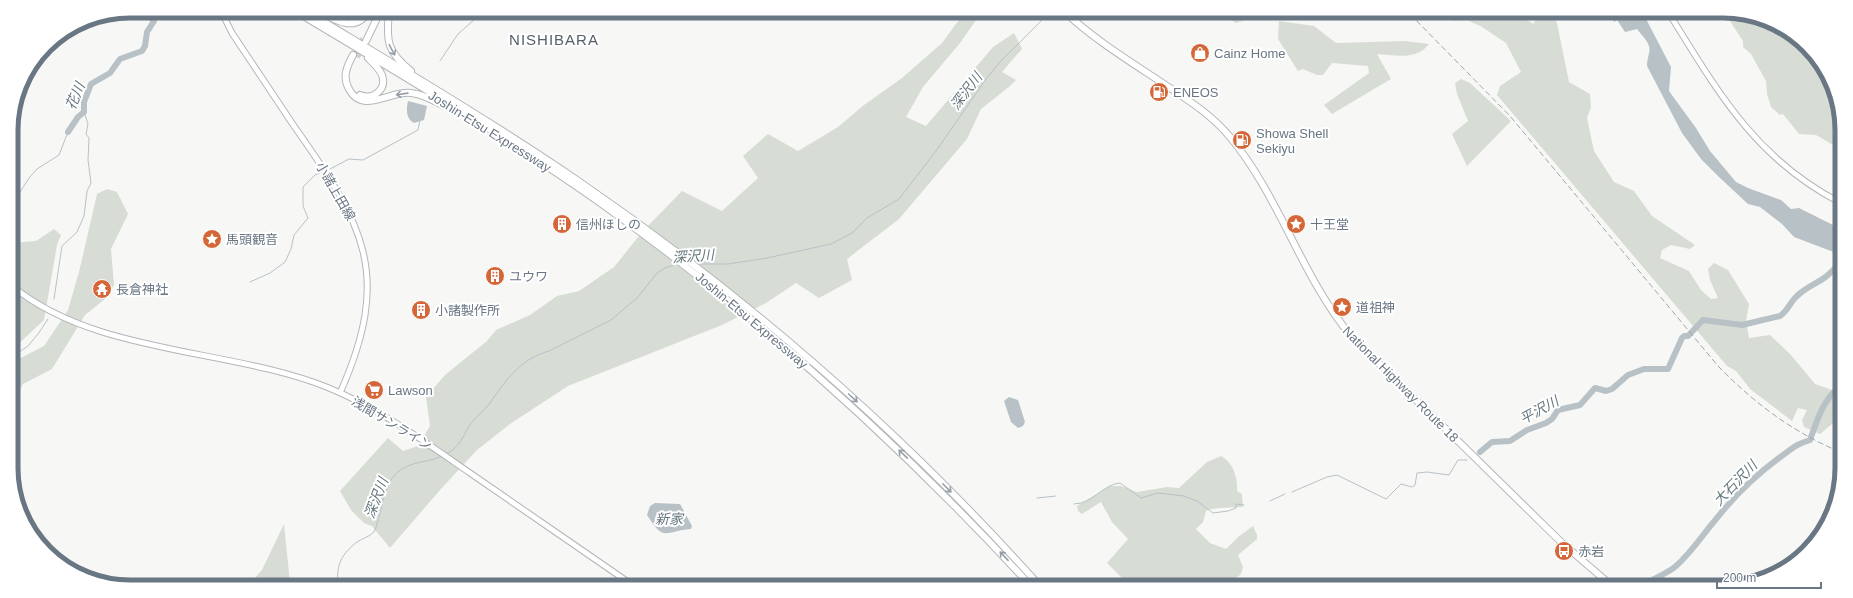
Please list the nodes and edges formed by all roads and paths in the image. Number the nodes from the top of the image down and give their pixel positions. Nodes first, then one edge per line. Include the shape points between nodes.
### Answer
1 (224, 18) edge
2 (309, 18) edge
3 (310, 18) edge
4 (310, 18) edge
5 (331, 18) edge
6 (362, 18) edge
7 (373, 18) edge
8 (377, 18) edge
9 (389, 18) edge
10 (1072, 18) edge
11 (1672, 18) edge
12 (483, 118) junction
13 (500, 136) junction
14 (1835, 200) edge
15 (663, 245) junction
16 (18, 290) edge
17 (757, 320) junction
18 (340, 393) junction
19 (625, 580) edge
20 (1025, 580) edge
21 (1033, 580) edge
22 (1605, 580) edge

1 - 18 main road, 小諸上田線 via 333,182 358,232 367,268 367,305 360,344
13 -> 2 highway via 417,94 401,93 372,101 356,97 350,92 346,80 347,68 355,56 350,75 352,86 361,96 374,96 379,92 383,77 365,56
3 - 12 highway, Joshin-Etsu Expressway
4 - 13 highway, Joshin-Etsu Expressway
5 - 6 highway via 348,24
7 - 8 highway via 364,40
9 -> 12 highway via 388,41 397,58 414,73
10 - 22 highway, National Highway Route 18 via 1202,110 1223,130 1249,162 1325,299 1352,336 1562,543
11 - 14 main road via 1720,95 1747,129 1770,154 1803,181
12 - 15 highway, Joshin-Etsu Expressway via 579,182
13 - 15 highway, Joshin-Etsu Expressway
15 - 17 highway, Joshin-Etsu Expressway
16 - 18 main road, 浅間サンライン via 55,314 87,327 289,375
20 -> 17 highway, Joshin-Etsu Expressway via 913,464
17 -> 21 highway, Joshin-Etsu Expressway via 888,431 974,516
18 - 19 main road, 浅間サンライン via 402,427

